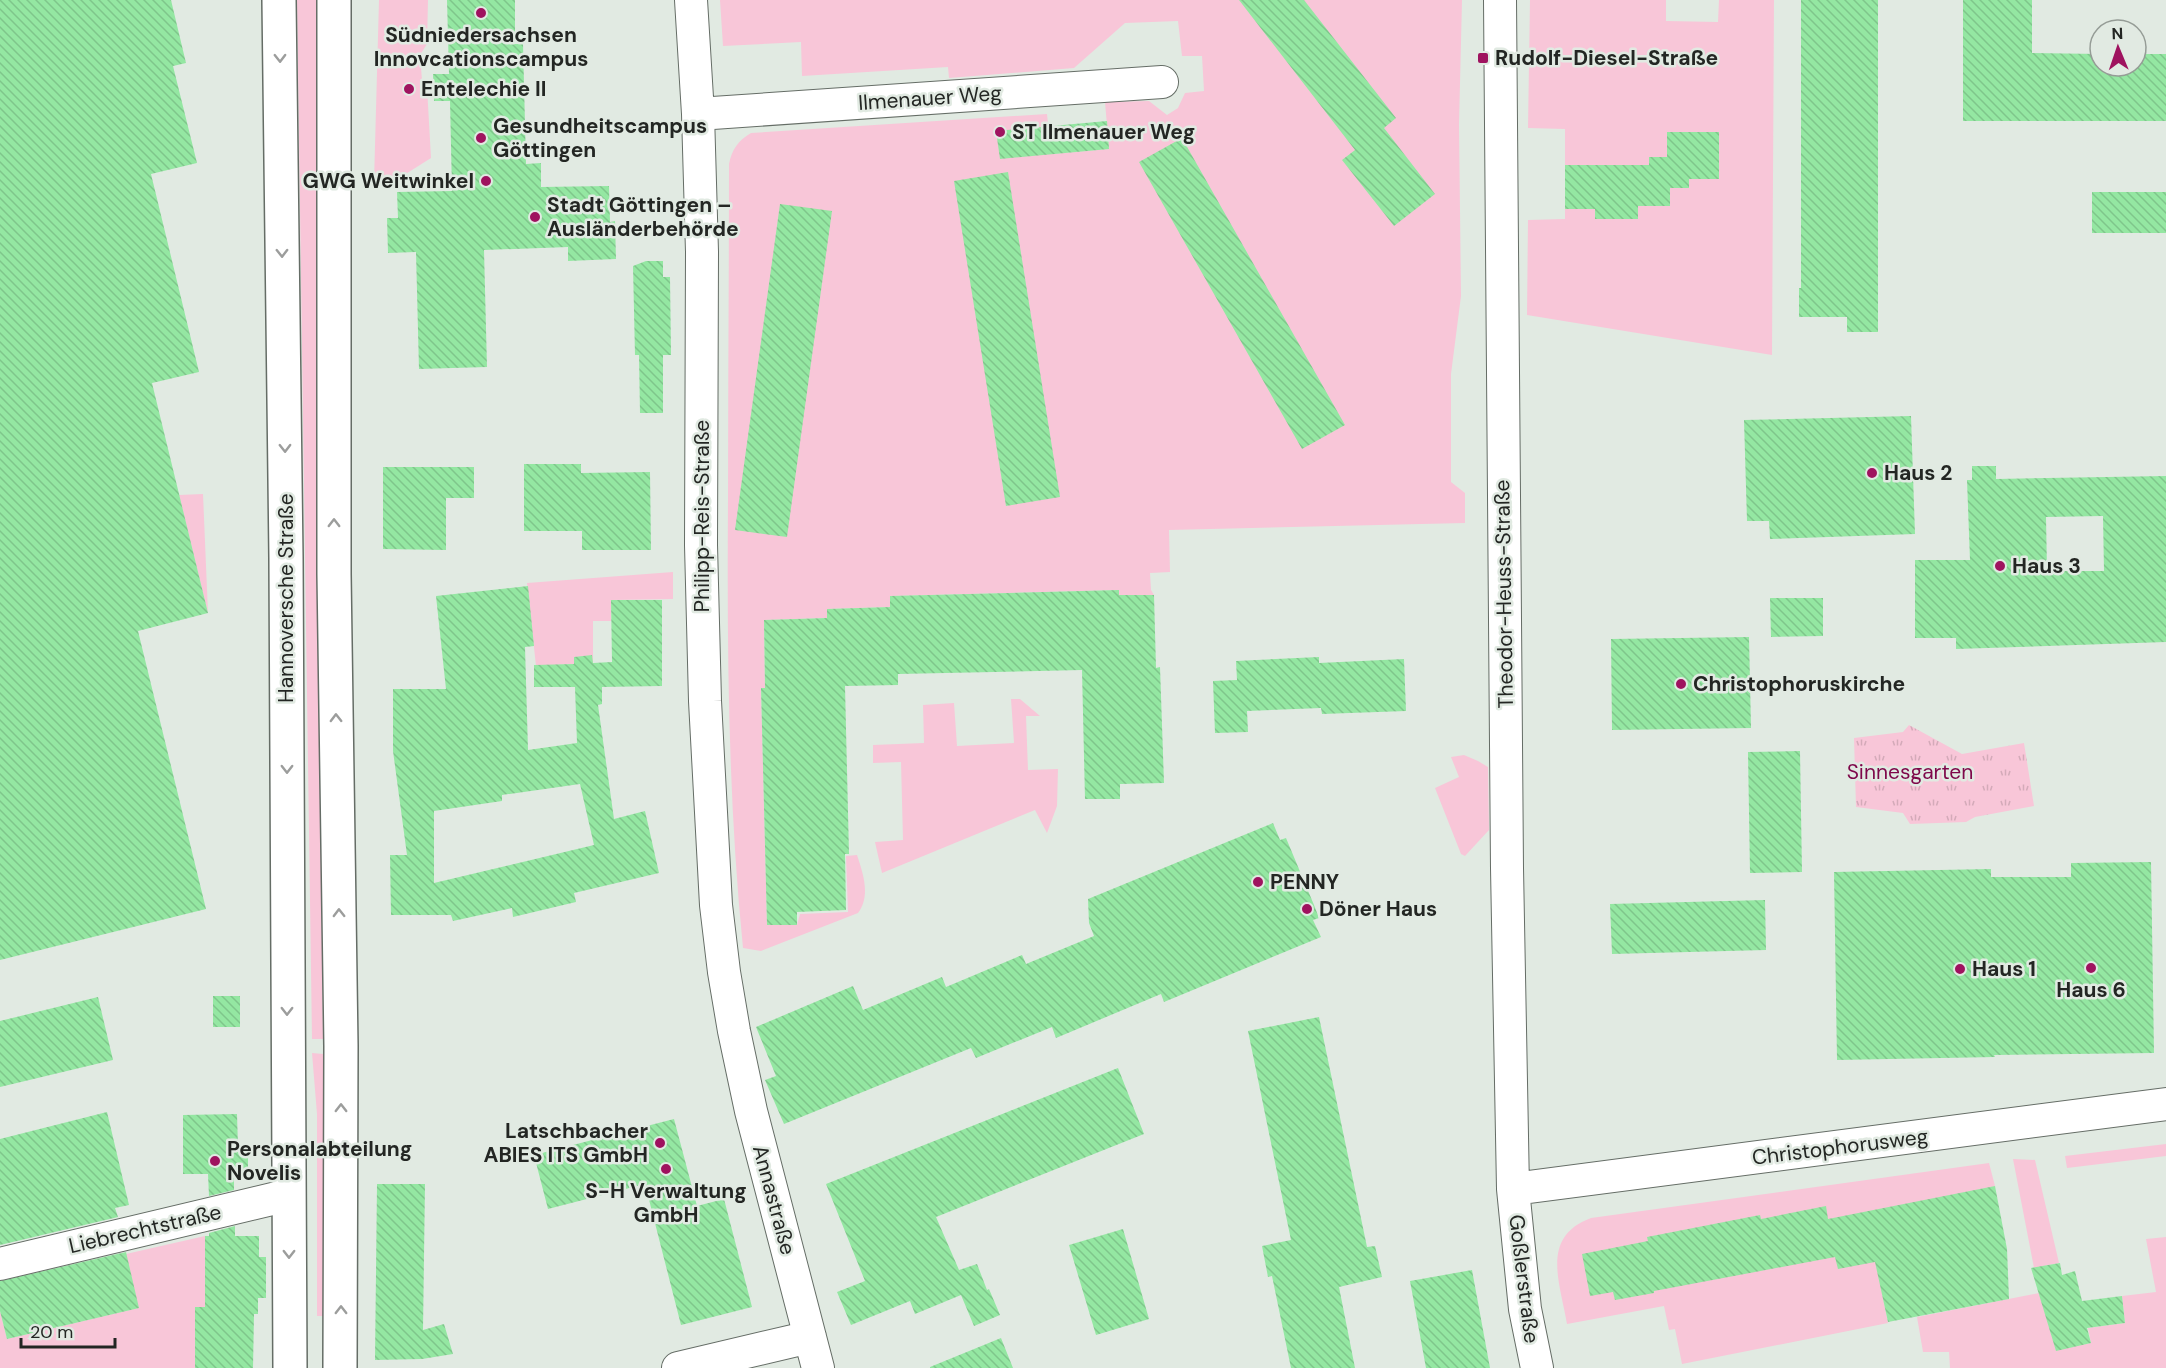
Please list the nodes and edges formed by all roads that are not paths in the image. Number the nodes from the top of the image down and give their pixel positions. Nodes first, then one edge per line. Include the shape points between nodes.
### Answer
1 (279, 0) edge
2 (334, 0) edge
3 (692, 0) edge
4 (1500, 0) edge
5 (1162, 82) dead end
6 (698, 114) junction
7 (734, 1031) joint
8 (2166, 1104) edge
9 (1514, 1189) junction
10 (289, 1195) junction
11 (0, 1264) edge
12 (810, 1337) junction
13 (290, 1368) edge
14 (340, 1368) edge
15 (678, 1368) edge
16 (818, 1368) edge
17 (1537, 1368) edge

1 -> 10 main road, Hannoversche Straße
14 -> 2 main road
3 - 6 street, Philipp-Reis-Straße
4 - 9 street, Theodor-Heuss-Straße
5 - 6 street, Ilmenauer Weg
6 - 7 street, Philipp-Reis-Straße via 706,745 716,905
7 - 12 street, Annastraße
8 - 9 street, Christophorusweg
9 - 17 street, Goßlerstraße via 1525,1309
10 - 11 street, Liebrechtstraße
10 -> 13 main road, Hannoversche Straße
12 - 15 street
12 - 16 street, Annastraße

